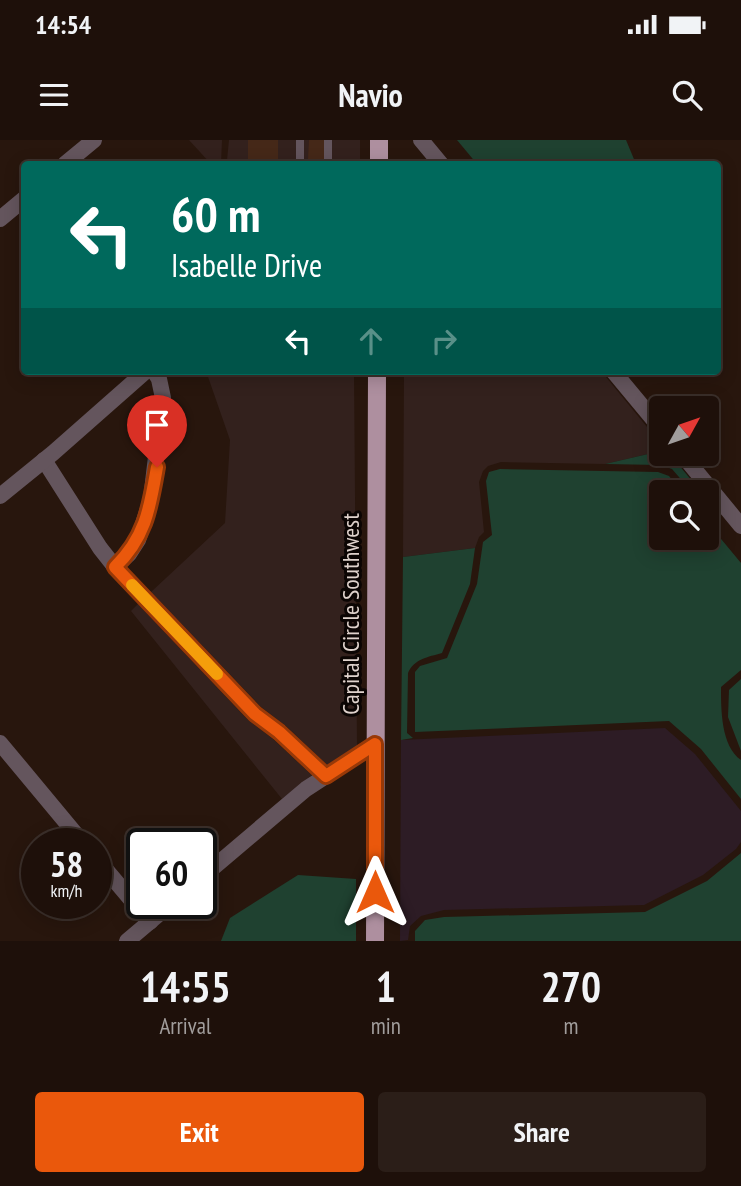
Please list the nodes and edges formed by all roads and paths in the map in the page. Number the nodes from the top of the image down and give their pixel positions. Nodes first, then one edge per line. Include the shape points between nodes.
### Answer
1 (94, 140) edge
2 (300, 140) edge
3 (328, 140) edge
4 (379, 140) edge
5 (421, 140) edge
6 (69, 161) edge
7 (300, 161) edge
8 (328, 161) edge
9 (379, 161) edge
10 (438, 161) edge
11 (21, 202) edge
12 (0, 219) edge
13 (141, 375) edge
14 (156, 375) edge
15 (377, 375) edge
16 (616, 375) edge
17 (649, 414) edge
18 (44, 460) junction
19 (692, 466) edge
20 (0, 496) edge
21 (741, 526) edge
22 (115, 567) junction
23 (0, 743) edge
24 (375, 744) junction
25 (326, 776) junction
26 (71, 828) edge
27 (217, 865) edge
28 (112, 877) edge
29 (153, 919) edge
30 (150, 922) junction
31 (127, 941) edge
32 (375, 941) edge

1 - 6 street
2 - 7 lane
3 - 8 lane
4 - 9 main road
5 - 10 street
11 - 12 street
13 - 18 street
14 - 22 street via 163,398 151,499 138,540
15 - 24 main road, Capital Circle Southwest
16 - 17 street
18 - 20 street
18 - 22 street
19 - 21 street
22 - 25 street via 255,714
23 - 26 street
24 - 25 street
24 - 32 main road, Capital Circle Southwest
25 - 27 street
28 - 30 street
29 - 30 street
30 - 31 street

